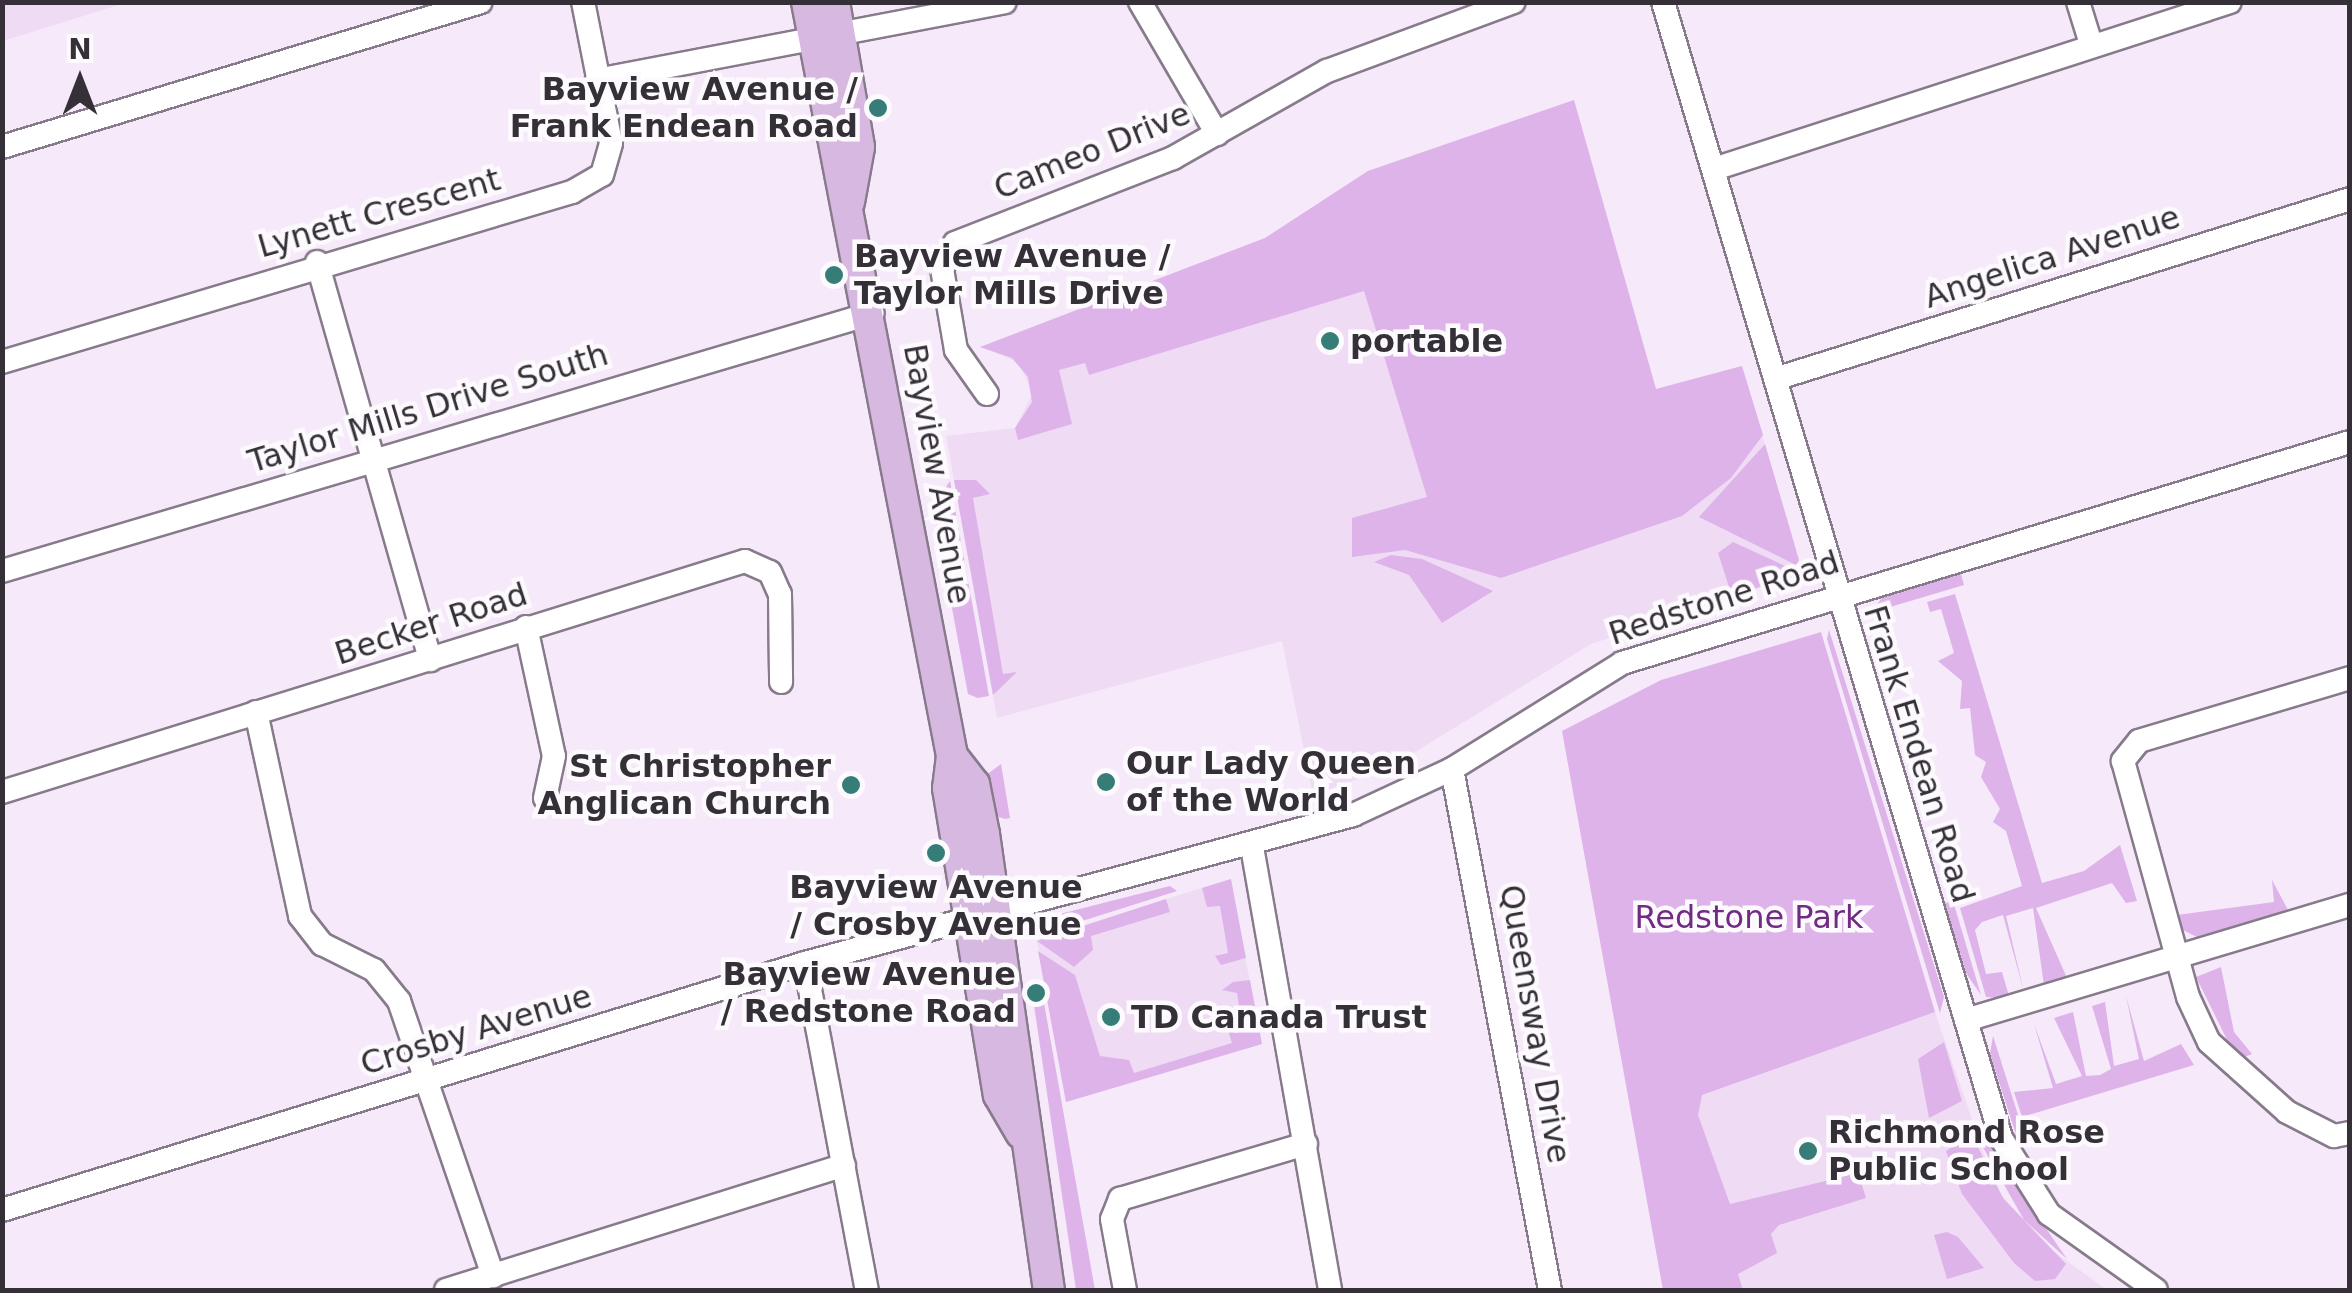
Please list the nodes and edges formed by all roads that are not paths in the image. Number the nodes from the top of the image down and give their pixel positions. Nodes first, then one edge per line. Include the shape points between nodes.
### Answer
1 (481, 2) edge
2 (583, 2) edge
3 (807, 2) edge
4 (834, 2) edge
5 (1005, 2) edge
6 (1140, 2) edge
7 (1514, 2) edge
8 (1664, 2) edge
9 (2078, 2) edge
10 (2230, 2) edge
11 (826, 37) junction
12 (2092, 44) junction
13 (596, 80) junction
14 (1217, 134) junction
15 (2, 147) edge
16 (1714, 169) junction
17 (2350, 199) edge
18 (318, 262) junction
19 (873, 313) junction
20 (2, 362) edge
21 (1774, 379) junction
22 (987, 394) dead end
23 (2350, 442) edge
24 (376, 456) junction
25 (2, 571) edge
26 (1837, 595) junction
27 (526, 627) junction
28 (430, 660) junction
29 (2350, 678) edge
30 (781, 682) dead end
31 (256, 712) junction
32 (1452, 769) junction
33 (2, 792) edge
34 (545, 798) dead end
35 (1252, 847) junction
36 (2350, 905) edge
37 (984, 916) junction
38 (2177, 956) junction
39 (806, 964) junction
40 (1966, 1020) junction
41 (426, 1079) junction
42 (2350, 1133) edge
43 (1306, 1144) junction
44 (844, 1165) junction
45 (2, 1210) edge
46 (494, 1276) junction
47 (446, 1290) edge
48 (868, 1290) edge
49 (1050, 1290) edge
50 (1125, 1290) edge
51 (1330, 1290) edge
52 (1550, 1290) edge
53 (2156, 1290) edge

1 - 15 street
2 - 13 street, Lynett Crescent
3 - 11 main road, Bayview Avenue
4 - 11 main road, Bayview Avenue
5 - 11 street
6 - 14 street
7 - 14 street, Cameo Drive via 1327,71
8 - 16 street, Frank Endean Road
9 - 12 street
10 - 12 street
11 - 13 street
11 - 19 main road, Bayview Avenue via 859,147 849,205
12 - 16 street
13 - 18 street, Lynett Crescent via 610,142 602,175 572,192
14 - 22 street, Cameo Drive via 954,243 942,269 956,350
16 - 21 street, Frank Endean Road
17 - 21 street, Angelica Avenue
18 - 20 street, Lynett Crescent
18 - 24 street
19 - 24 street, Taylor Mills Drive South
19 - 37 main road, Bayview Avenue via 952,756 974,784
21 - 26 street, Frank Endean Road
23 - 26 street, Redstone Road
24 - 25 street, Taylor Mills Drive South
24 - 28 street
26 - 32 street, Redstone Road via 1622,663
26 - 40 street, Frank Endean Road
27 - 28 street, Becker Road
27 - 30 street, Becker Road via 746,561 770,572 780,594
27 - 34 street via 554,756
28 - 31 street, Becker Road
29 - 38 street via 2126,751
31 - 33 street, Becker Road
31 - 41 street via 300,916 322,944 384,981
32 - 35 street, Redstone Road via 1387,802
32 - 52 street, Queensway Drive
35 - 37 street, Redstone Road
35 - 43 street
36 - 38 street
37 - 39 street, Crosby Avenue
37 - 49 main road, Bayview Avenue via 1028,1092 1021,1133
38 - 40 street
38 - 42 street via 2196,1018 2232,1069 2312,1128
39 - 41 street, Crosby Avenue
39 - 44 street
40 - 53 street, Frank Endean Road via 2002,1138 2029,1190 2077,1238
41 - 45 street, Crosby Avenue
41 - 46 street
43 - 50 street via 1120,1199 1112,1219
43 - 51 street
44 - 46 street
44 - 48 street
46 - 47 street

